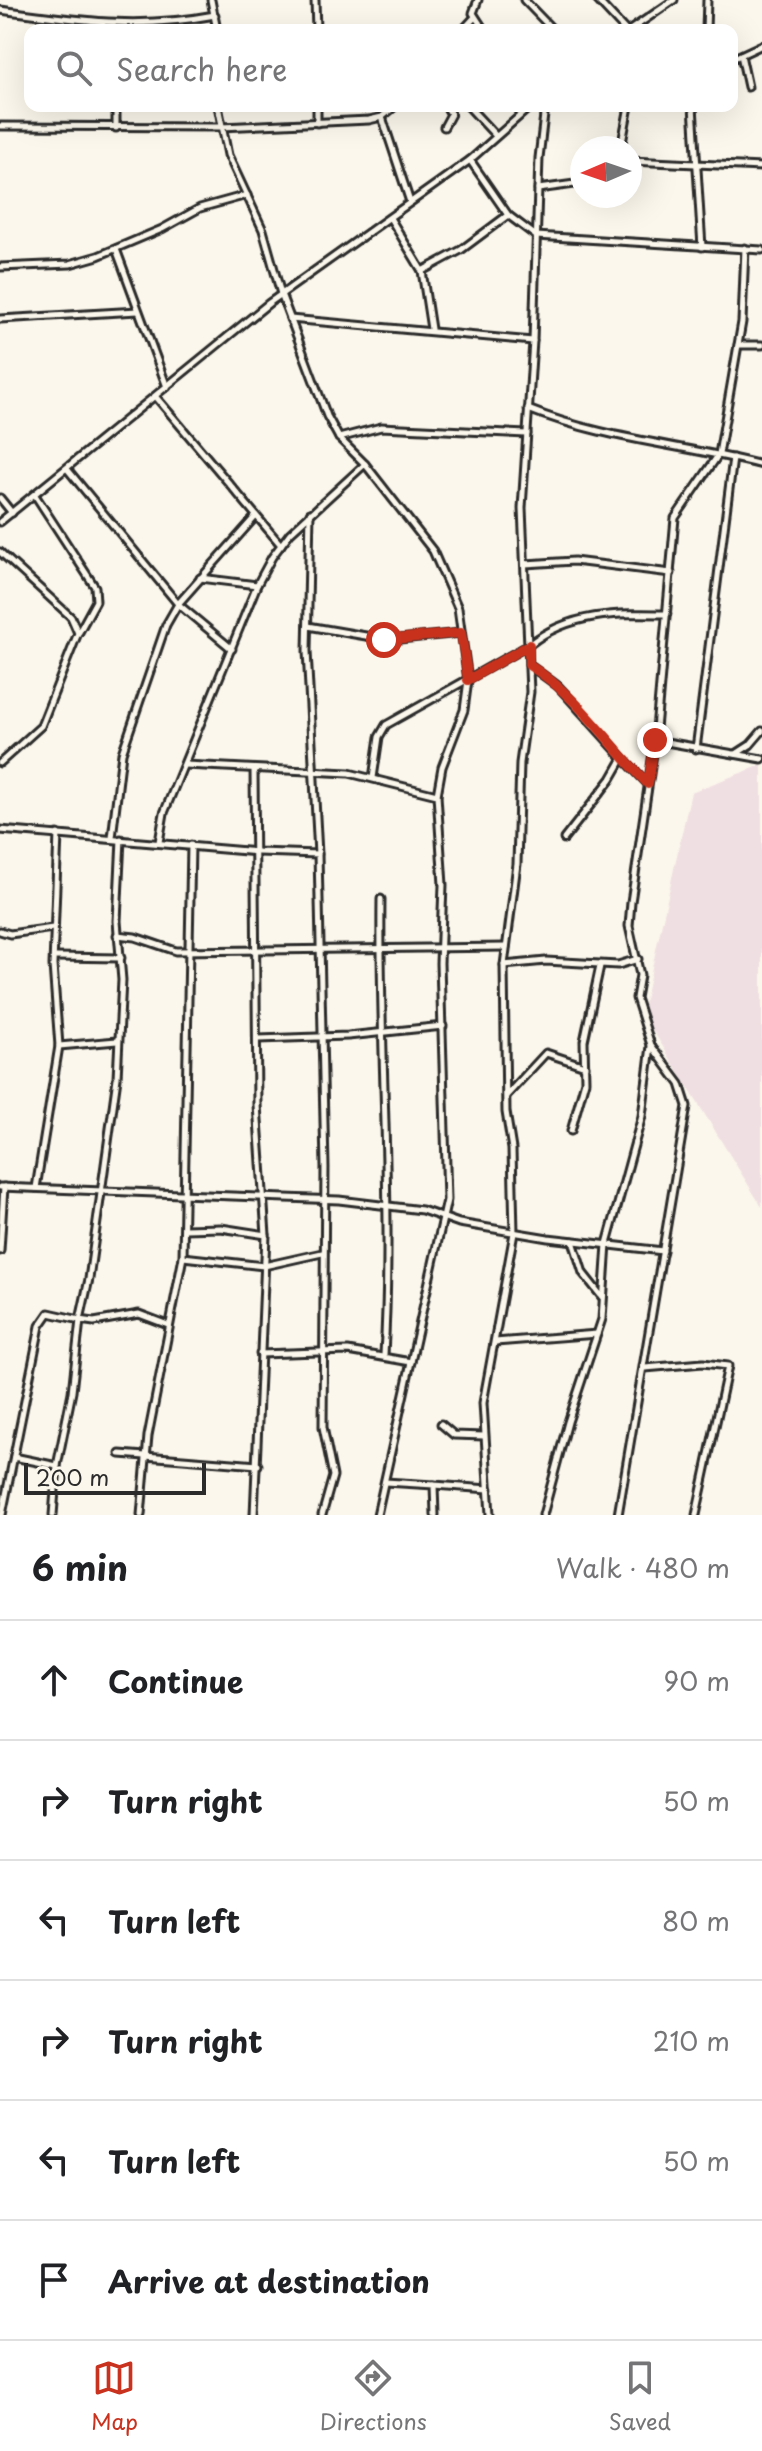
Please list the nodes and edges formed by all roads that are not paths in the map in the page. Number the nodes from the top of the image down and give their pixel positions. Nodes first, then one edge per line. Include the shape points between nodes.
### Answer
1 (211, 0) edge
2 (315, 0) edge
3 (478, 0) edge
4 (524, 0) edge
5 (597, 0) edge
6 (674, 0) edge
7 (707, 0) edge
8 (0, 10) edge
9 (215, 15) junction
10 (474, 18) junction
11 (96, 24) edge
12 (165, 24) edge
13 (216, 24) edge
14 (316, 24) edge
15 (468, 24) edge
16 (479, 24) edge
17 (547, 24) edge
18 (622, 24) edge
19 (637, 24) edge
20 (706, 24) edge
21 (762, 45) edge
22 (741, 55) junction
23 (738, 56) edge
24 (748, 87) dead end
25 (116, 112) edge
26 (219, 112) edge
27 (317, 112) edge
28 (388, 112) edge
29 (450, 112) edge
30 (474, 112) edge
31 (524, 112) edge
32 (544, 112) edge
33 (626, 112) edge
34 (693, 112) edge
35 (382, 117) junction
36 (317, 123) junction
37 (0, 126) edge
38 (221, 127) junction
39 (444, 127) dead end
40 (116, 128) junction
41 (496, 136) junction
42 (622, 136) edge
43 (470, 160) junction
44 (642, 161) edge
45 (697, 162) junction
46 (762, 167) edge
47 (570, 185) edge
48 (538, 189) junction
49 (247, 195) junction
50 (410, 202) junction
51 (508, 215) junction
52 (390, 218) junction
53 (536, 236) junction
54 (702, 247) junction
55 (745, 248) junction
56 (116, 249) junction
57 (762, 250) edge
58 (0, 267) edge
59 (422, 271) junction
60 (281, 294) junction
61 (138, 311) junction
62 (0, 319) edge
63 (290, 319) junction
64 (431, 329) junction
65 (533, 341) junction
66 (738, 345) junction
67 (762, 345) edge
68 (167, 387) junction
69 (156, 397) junction
70 (528, 409) junction
71 (527, 434) junction
72 (339, 438) junction
73 (719, 454) junction
74 (733, 458) junction
75 (365, 464) junction
76 (762, 465) edge
77 (68, 470) junction
78 (35, 495) junction
79 (0, 498) edge
80 (12, 513) junction
81 (310, 513) junction
82 (256, 516) junction
83 (0, 522) edge
84 (281, 545) junction
85 (0, 552) edge
86 (525, 564) junction
87 (672, 573) junction
88 (200, 578) junction
89 (257, 585) junction
90 (178, 604) junction
91 (667, 614) junction
92 (308, 626) junction
93 (78, 633) junction
94 (461, 633) junction
95 (529, 645) junction
96 (232, 649) junction
97 (529, 665) junction
98 (468, 680) junction
99 (762, 731) edge
100 (655, 740) junction
101 (696, 749) junction
102 (734, 755) junction
103 (623, 758) junction
104 (762, 759) edge
105 (0, 763) edge
106 (185, 765) junction
107 (254, 769) junction
108 (315, 772) junction
109 (373, 778) junction
110 (648, 784) junction
111 (437, 795) junction
112 (0, 830) edge
113 (58, 834) junction
114 (112, 838) junction
115 (121, 839) junction
116 (564, 839) dead end
117 (159, 842) junction
118 (191, 845) junction
119 (256, 852) junction
120 (318, 854) junction
121 (381, 899) dead end
122 (53, 928) junction
123 (0, 931) edge
124 (117, 935) junction
125 (440, 947) junction
126 (506, 947) junction
127 (380, 948) junction
128 (189, 952) junction
129 (319, 952) junction
130 (257, 953) junction
131 (56, 957) junction
132 (121, 958) junction
133 (638, 959) junction
134 (504, 965) junction
135 (600, 966) junction
136 (443, 1026) junction
137 (381, 1032) junction
138 (322, 1036) junction
139 (258, 1039) junction
140 (117, 1041) junction
141 (651, 1045) junction
142 (59, 1046) junction
143 (585, 1066) junction
144 (506, 1096) junction
145 (571, 1131) dead end
146 (2, 1187) edge
147 (36, 1188) junction
148 (100, 1191) junction
149 (186, 1195) junction
150 (265, 1197) junction
151 (324, 1200) junction
152 (386, 1205) junction
153 (444, 1216) junction
154 (185, 1229) junction
155 (514, 1233) junction
156 (266, 1235) junction
157 (573, 1241) junction
158 (607, 1244) junction
159 (0, 1251) edge
160 (663, 1251) junction
161 (322, 1253) junction
162 (183, 1257) junction
163 (264, 1266) junction
164 (603, 1298) junction
165 (80, 1320) junction
166 (168, 1325) junction
167 (597, 1334) junction
168 (495, 1342) junction
169 (325, 1352) junction
170 (260, 1354) junction
171 (384, 1355) junction
172 (411, 1362) junction
173 (645, 1368) junction
174 (441, 1424) dead end
175 (484, 1436) junction
176 (146, 1453) junction
177 (120, 1454) dead end
178 (14, 1457) junction
179 (258, 1465) junction
180 (57, 1466) junction
181 (385, 1482) junction
182 (434, 1485) junction
183 (489, 1489) junction
184 (2, 1515) edge
185 (53, 1515) edge
186 (141, 1515) edge
187 (254, 1515) edge
188 (322, 1515) edge
189 (377, 1515) edge
190 (435, 1515) edge
191 (490, 1515) edge
192 (543, 1515) edge
193 (618, 1515) edge
194 (696, 1515) edge

1 - 9 street
2 - 14 street
3 - 10 street
4 - 17 street
5 - 18 street
6 - 19 street
7 - 20 street
8 - 11 street
9 - 12 street
9 - 13 street
10 - 15 street
10 - 16 street
21 - 22 street
22 - 23 street
22 - 24 street
25 - 40 street
26 - 38 street
27 - 36 street
28 - 35 street
29 - 39 street
30 - 41 street
31 - 41 street
32 - 48 street
33 - 42 street
34 - 45 street
35 - 36 street
35 - 50 street
36 - 38 street
37 - 40 street
38 - 40 street
38 - 49 street
41 - 43 street
43 - 50 street
43 - 51 street
44 - 45 street
45 - 46 street
45 - 54 street
47 - 48 street
48 - 53 street
49 - 56 street via 200,208
49 - 60 street via 276,265
50 - 52 street
51 - 53 street
51 - 59 street
52 - 59 street
52 - 60 street
53 - 54 street
53 - 65 street
54 - 55 street
55 - 57 street
55 - 66 street
56 - 58 street via 70,264
56 - 61 street
59 - 64 street
60 - 63 street
60 - 68 street
61 - 62 street
61 - 68 street
63 - 64 street
63 - 72 street
64 - 65 street
65 - 70 street
66 - 67 street
66 - 73 street
68 - 69 street
69 - 77 street
69 - 82 street
70 - 71 street
70 - 73 street via 611,433
71 - 72 street via 381,427
71 - 86 street
72 - 75 street
73 - 74 street
73 - 87 street via 675,518
74 - 76 street
74 - 101 street
75 - 81 street
75 - 94 street via 433,551 454,594
77 - 78 street
77 - 90 street
78 - 80 street
78 - 93 street via 95,587 96,601
79 - 80 street
80 - 83 street
81 - 84 street
81 - 92 street
82 - 84 street
82 - 88 street
84 - 89 street
85 - 93 street via 71,617
86 - 87 street via 574,561
86 - 95 street
87 - 91 street
88 - 89 street
88 - 90 street
89 - 96 street
90 - 96 street
90 - 114 street via 122,753
91 - 95 street via 612,613 574,620
91 - 100 street
92 - 94 street via 389,640
92 - 108 street
93 - 105 street via 41,726
94 - 98 street
95 - 97 street
95 - 98 street
96 - 106 street
97 - 103 street via 558,686
97 - 126 street via 517,864
98 - 109 street via 386,725
98 - 111 street
99 - 102 street
100 - 101 street
100 - 110 street
101 - 102 street
102 - 104 street
103 - 110 street
103 - 116 street
106 - 107 street
106 - 117 street via 164,813
107 - 108 street
107 - 119 street
108 - 109 street
108 - 120 street
109 - 111 street
110 - 133 street via 629,926
111 - 125 street via 443,885
112 - 113 street
113 - 114 street
113 - 122 street
114 - 115 street
115 - 117 street
115 - 124 street
117 - 118 street
118 - 119 street
118 - 128 street
119 - 120 street
119 - 130 street
120 - 129 street
121 - 127 street
122 - 123 street
122 - 131 street
124 - 128 street
124 - 132 street
125 - 126 street
125 - 127 street
125 - 136 street
126 - 134 street
127 - 129 street
127 - 137 street
128 - 130 street
128 - 149 street
129 - 130 street
129 - 138 street
130 - 139 street
131 - 132 street
131 - 142 street via 53,1000
132 - 140 street
133 - 135 street
133 - 141 street via 636,998
134 - 135 street via 546,961
134 - 144 street
135 - 143 street via 584,1041
136 - 137 street
136 - 153 street via 448,1164
137 - 138 street
137 - 152 street
138 - 139 street
138 - 151 street
139 - 150 street
140 - 142 street
140 - 148 street via 117,1078
141 - 158 street via 642,1116
141 - 160 street via 680,1084 687,1106
142 - 147 street
143 - 144 street via 546,1053
143 - 145 street
144 - 155 street
146 - 147 street
146 - 159 street
147 - 148 street
148 - 149 street
148 - 165 street
149 - 150 street
149 - 154 street
150 - 151 street
150 - 156 street
151 - 152 street
151 - 161 street
152 - 153 street
152 - 171 street
153 - 155 street
153 - 172 street
154 - 156 street
154 - 162 street
155 - 157 street
155 - 168 street
156 - 163 street
157 - 158 street
157 - 164 street via 583,1273
158 - 160 street
158 - 164 street
160 - 173 street
161 - 163 street
161 - 169 street
162 - 163 street
162 - 166 street
163 - 170 street
164 - 167 street
165 - 166 street via 139,1314
165 - 178 street via 55,1312 44,1318
165 - 180 street
166 - 176 street
167 - 168 street
167 - 192 street
168 - 175 street via 483,1403
169 - 170 street
169 - 171 street
169 - 188 street via 323,1427 333,1476
170 - 179 street
171 - 172 street
172 - 181 street
173 - 193 street
173 - 194 street via 728,1366
174 - 175 street via 454,1435
175 - 183 street
176 - 177 street
176 - 179 street
176 - 186 street
178 - 180 street
178 - 184 street
179 - 187 street
180 - 185 street
181 - 182 street
181 - 189 street
182 - 183 street
182 - 190 street
183 - 191 street

